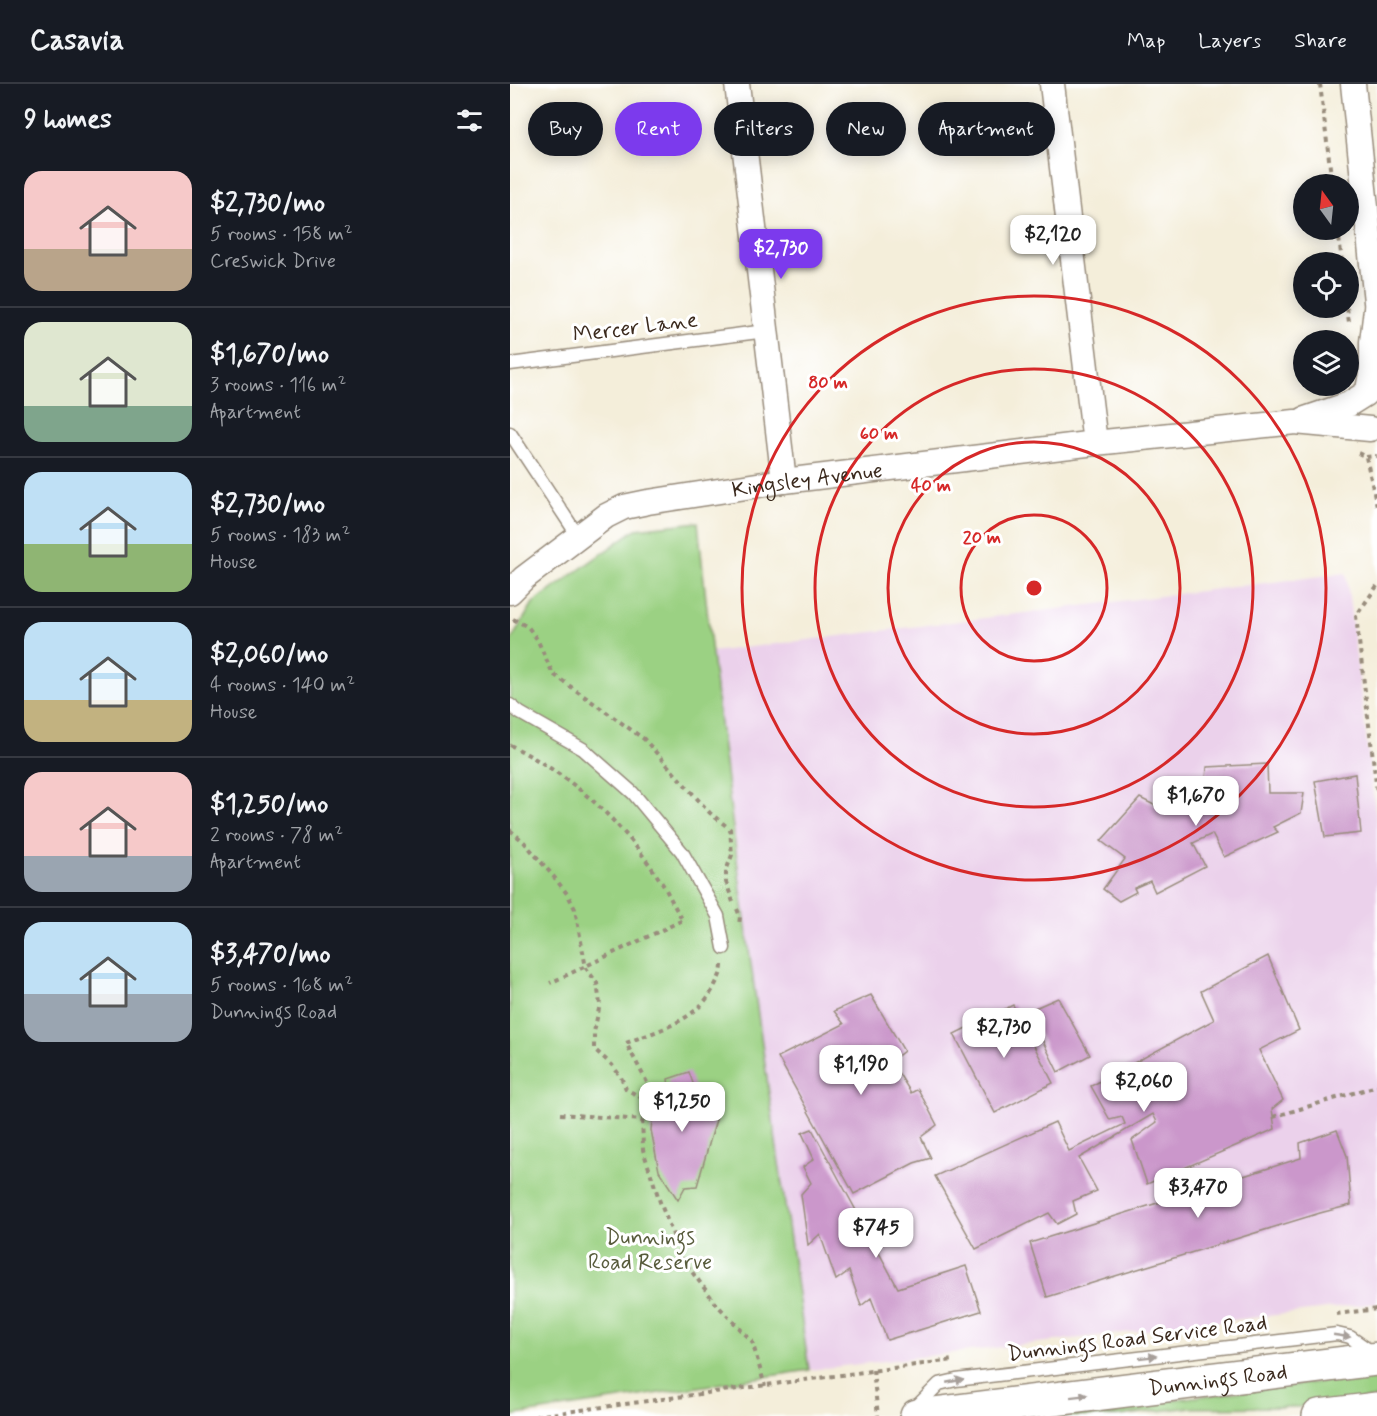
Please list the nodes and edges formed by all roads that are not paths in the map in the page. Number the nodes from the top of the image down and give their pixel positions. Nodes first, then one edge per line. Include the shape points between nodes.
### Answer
1 (737, 84) edge
2 (1052, 84) edge
3 (1353, 84) edge
4 (1370, 167) edge
5 (1377, 310) edge
6 (766, 331) junction
7 (510, 364) edge
8 (1370, 389) edge
9 (1295, 422) junction
10 (510, 433) edge
11 (1373, 442) edge
12 (1095, 443) junction
13 (784, 481) junction
14 (578, 536) junction
15 (515, 591) edge
16 (510, 705) edge
17 (724, 948) road end
18 (1377, 1358) edge
19 (1377, 1409) edge
20 (956, 1414) edge
21 (915, 1416) edge
22 (1318, 1416) edge

1 - 6 street
2 - 12 street
3 - 4 street
4 - 5 street
5 - 8 street
6 - 7 lane, Mercer Lane
6 - 13 street
8 - 9 street, Kingsley Avenue via 1349,404
8 - 11 street via 1362,402 1362,416
9 - 11 street, Kingsley Avenue
9 - 12 street, Kingsley Avenue
10 - 14 lane
12 - 13 street, Kingsley Avenue
13 - 14 street, Kingsley Avenue via 624,507
14 - 15 street, Kingsley Avenue
16 - 17 lane via 583,748 633,793 682,852 718,916
20 -> 18 main road, Dunnings Road
21 -> 18 lane, Dunnings Road Service Road via 913,1410 931,1391 939,1384 956,1380 1337,1334 1350,1337
19 - 22 main road
20 - 21 main road, Dunnings Road

